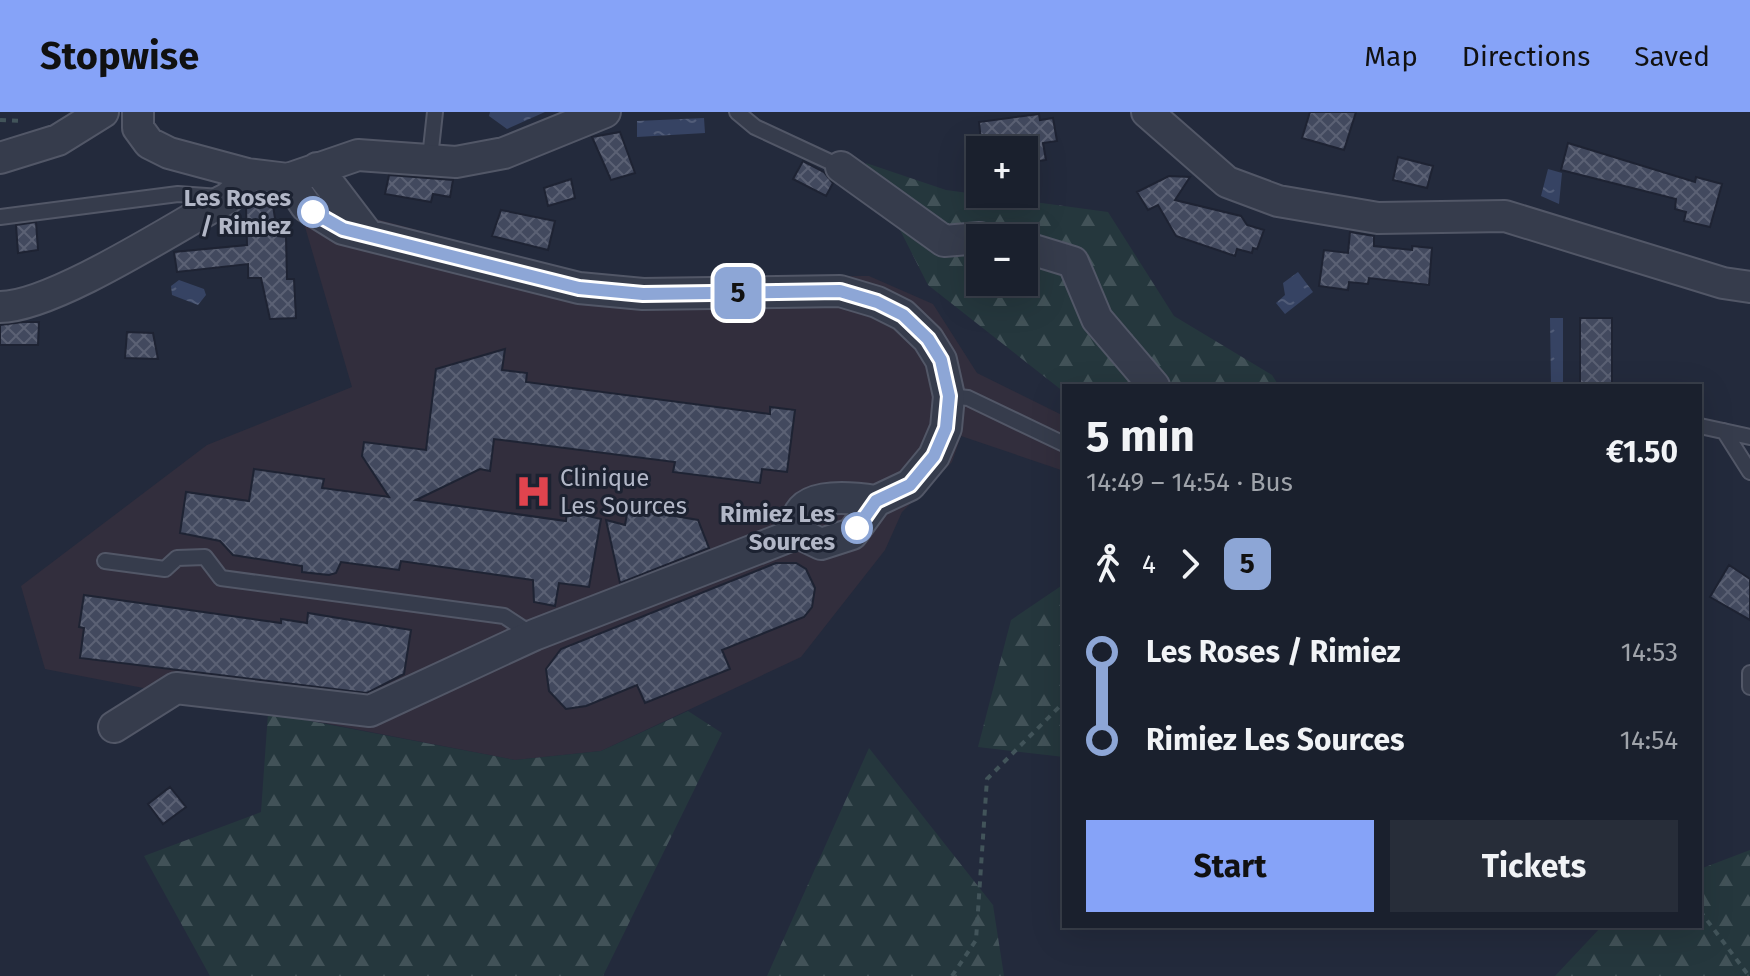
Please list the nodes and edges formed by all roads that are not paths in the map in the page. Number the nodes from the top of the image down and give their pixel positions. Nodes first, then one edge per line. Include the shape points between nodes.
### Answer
1 (103, 112) edge
2 (138, 112) edge
3 (435, 112) edge
4 (605, 112) edge
5 (737, 112) edge
6 (1147, 112) edge
7 (0, 158) edge
8 (430, 158) junction
9 (841, 167) joint
10 (317, 168) junction
11 (247, 174) junction
12 (288, 179) junction
13 (228, 198) junction
14 (0, 217) edge
15 (368, 235) junction
16 (966, 239) edge
17 (1038, 251) edge
18 (1750, 287) edge
19 (0, 307) edge
20 (1152, 384) edge
21 (949, 396) junction
22 (1702, 426) edge
23 (1724, 431) junction
24 (1750, 437) edge
25 (1062, 443) edge
26 (1750, 472) edge
27 (876, 501) junction
28 (798, 533) junction
29 (105, 561) dead end
30 (534, 635) junction
31 (1750, 673) edge
32 (1750, 687) edge
33 (114, 727) dead end

1 - 7 street via 58,140
2 - 11 street via 138,128 149,143
3 - 8 lane
4 - 8 street via 504,153 456,162
5 - 9 lane via 755,127
6 - 18 street via 1227,182 1278,201 1378,218 1505,216
8 - 10 street via 358,155
9 - 16 street via 944,241
10 - 12 street
10 - 15 street
11 - 12 street
11 - 13 street
12 - 15 street via 313,212 343,229
13 - 14 lane via 178,194
13 - 19 street via 97,271 17,307
15 - 21 street via 579,288 643,294 840,291 903,315 928,339 941,360
17 - 20 street via 1073,262 1097,319
21 - 25 lane via 968,398
21 - 27 street via 946,428 934,456 910,485
22 - 23 lane
23 - 24 lane
23 - 26 lane
27 - 28 street via 852,534 821,544
27 - 28 street via 827,498 804,505 796,523
28 - 30 street
29 - 30 lane via 165,569 177,558 205,557 221,578 504,616
30 - 33 street via 370,711 176,688
31 - 32 lane

